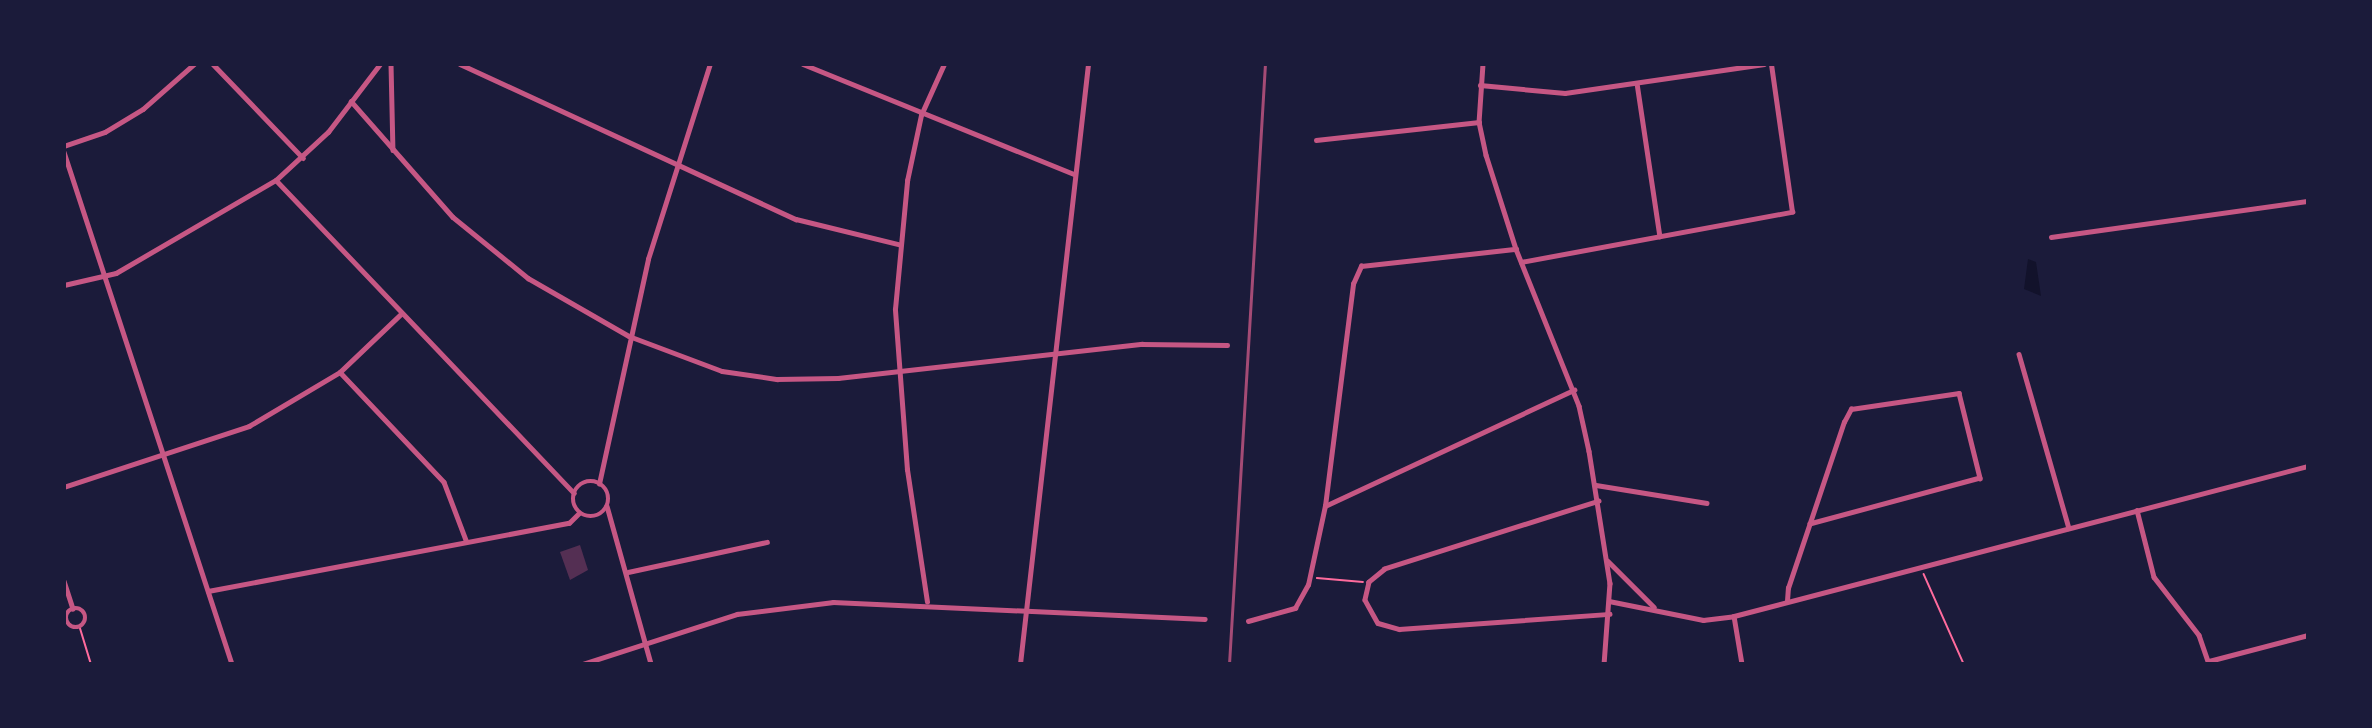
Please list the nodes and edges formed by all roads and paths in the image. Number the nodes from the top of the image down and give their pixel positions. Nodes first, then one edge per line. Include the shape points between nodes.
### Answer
1 (194, 64) edge
2 (213, 64) edge
3 (380, 64) edge
4 (391, 64) edge
5 (460, 64) edge
6 (710, 64) edge
7 (803, 64) edge
8 (944, 64) edge
9 (1088, 64) edge
10 (1483, 64) edge
11 (1764, 64) edge
12 (1771, 64) edge
13 (1637, 83) junction
14 (1480, 85) junction
15 (351, 101) junction
16 (921, 115) junction
17 (1479, 122) junction
18 (1316, 140) dead end
19 (64, 146) edge
20 (393, 150) junction
21 (64, 152) edge
22 (303, 158) junction
23 (675, 165) junction
24 (1074, 174) junction
25 (276, 180) junction
26 (2307, 201) edge
27 (1660, 236) junction
28 (2051, 237) dead end
29 (898, 244) junction
30 (1516, 249) junction
31 (1521, 262) junction
32 (105, 277) junction
33 (64, 285) edge
34 (401, 314) junction
35 (629, 336) junction
36 (1227, 345) dead end
37 (1051, 354) junction
38 (2019, 354) dead end
39 (897, 371) junction
40 (340, 372) junction
41 (1574, 390) junction
42 (164, 456) junction
43 (2307, 466) edge
44 (599, 484) junction
45 (1596, 485) junction
46 (64, 488) edge
47 (574, 493) junction
48 (1599, 501) junction
49 (1707, 503) dead end
50 (607, 506) junction
51 (1325, 506) junction
52 (2137, 510) junction
53 (579, 513) junction
54 (1810, 524) junction
55 (2069, 528) junction
56 (466, 540) junction
57 (767, 542) dead end
58 (1608, 561) junction
59 (1920, 565) junction
60 (628, 572) junction
61 (1310, 578) junction
62 (64, 581) edge
63 (1370, 582) junction
64 (208, 591) junction
65 (1609, 601) junction
66 (927, 602) junction
67 (1787, 602) junction
68 (1653, 607) junction
69 (1022, 608) junction
70 (73, 609) junction
71 (1609, 614) junction
72 (1734, 616) junction
73 (1205, 619) dead end
74 (1248, 621) dead end
75 (80, 627) junction
76 (2307, 635) edge
77 (644, 644) junction
78 (2209, 662) edge
79 (91, 663) edge
80 (232, 663) edge
81 (583, 663) edge
82 (651, 663) edge
83 (1020, 663) edge
84 (1604, 663) edge
85 (1742, 663) edge
86 (1964, 663) edge

1 - 19 street via 143,109 105,132
2 - 22 street
3 - 15 street
4 - 20 street
5 - 23 street
6 - 23 street
7 - 16 street
8 - 16 street
9 - 24 street
10 - 14 street
11 - 13 street
12 - 27 street via 1792,212
13 - 14 street via 1565,93
13 - 27 street
14 - 17 street
15 - 20 street
15 - 22 street
16 - 24 street
16 - 29 street
17 - 18 street
17 - 30 street
20 - 35 street via 490,250
21 - 32 street
22 - 25 street
23 - 29 street via 796,219
23 - 35 street
24 - 37 street
25 - 32 street
25 - 34 street
26 - 28 street
27 - 31 street
29 - 39 street
30 - 31 street
30 - 51 street via 1361,266 1351,296
31 - 41 street
32 - 33 street
32 - 42 street
34 - 40 street
34 - 47 street via 532,443
35 - 39 street via 722,371 777,379
35 - 44 street
36 - 37 street via 1142,344
37 - 39 street
37 - 69 street
38 - 55 street
39 - 66 street
40 - 42 street via 249,426
40 - 56 street via 444,482 456,502
41 - 45 street
41 - 51 street
42 - 46 street
42 - 64 street
43 - 52 street
44 - 47 street via 586,482
44 - 50 street via 608,495
45 - 48 street
45 - 49 street
47 - 53 street
48 - 58 street
48 - 63 street via 1407,561
50 - 53 street via 595,517
50 - 60 street
51 - 61 street
52 - 55 street
52 - 78 street via 2154,577 2199,635
53 - 56 street via 569,523
54 - 54 street via 1851,410 1868,403 1959,393 1980,478
54 - 67 street
55 - 59 street
56 - 64 street
57 - 60 street
58 - 65 street
58 - 68 street
59 - 67 street
59 - 86 path
60 - 77 street
61 - 63 path
61 - 74 street via 1295,608
62 - 70 street
63 - 71 street via 1365,600 1372,616 1399,629
64 - 80 street
65 - 68 street
65 - 71 street
66 - 69 street
66 - 77 street via 833,602 737,614
67 - 72 street
68 - 72 street via 1703,620
69 - 73 street
69 - 83 street
70 - 75 street via 85,614
70 - 75 street via 67,621
71 - 84 street
72 - 85 street
75 - 79 path
76 - 78 street
77 - 81 street
77 - 82 street

